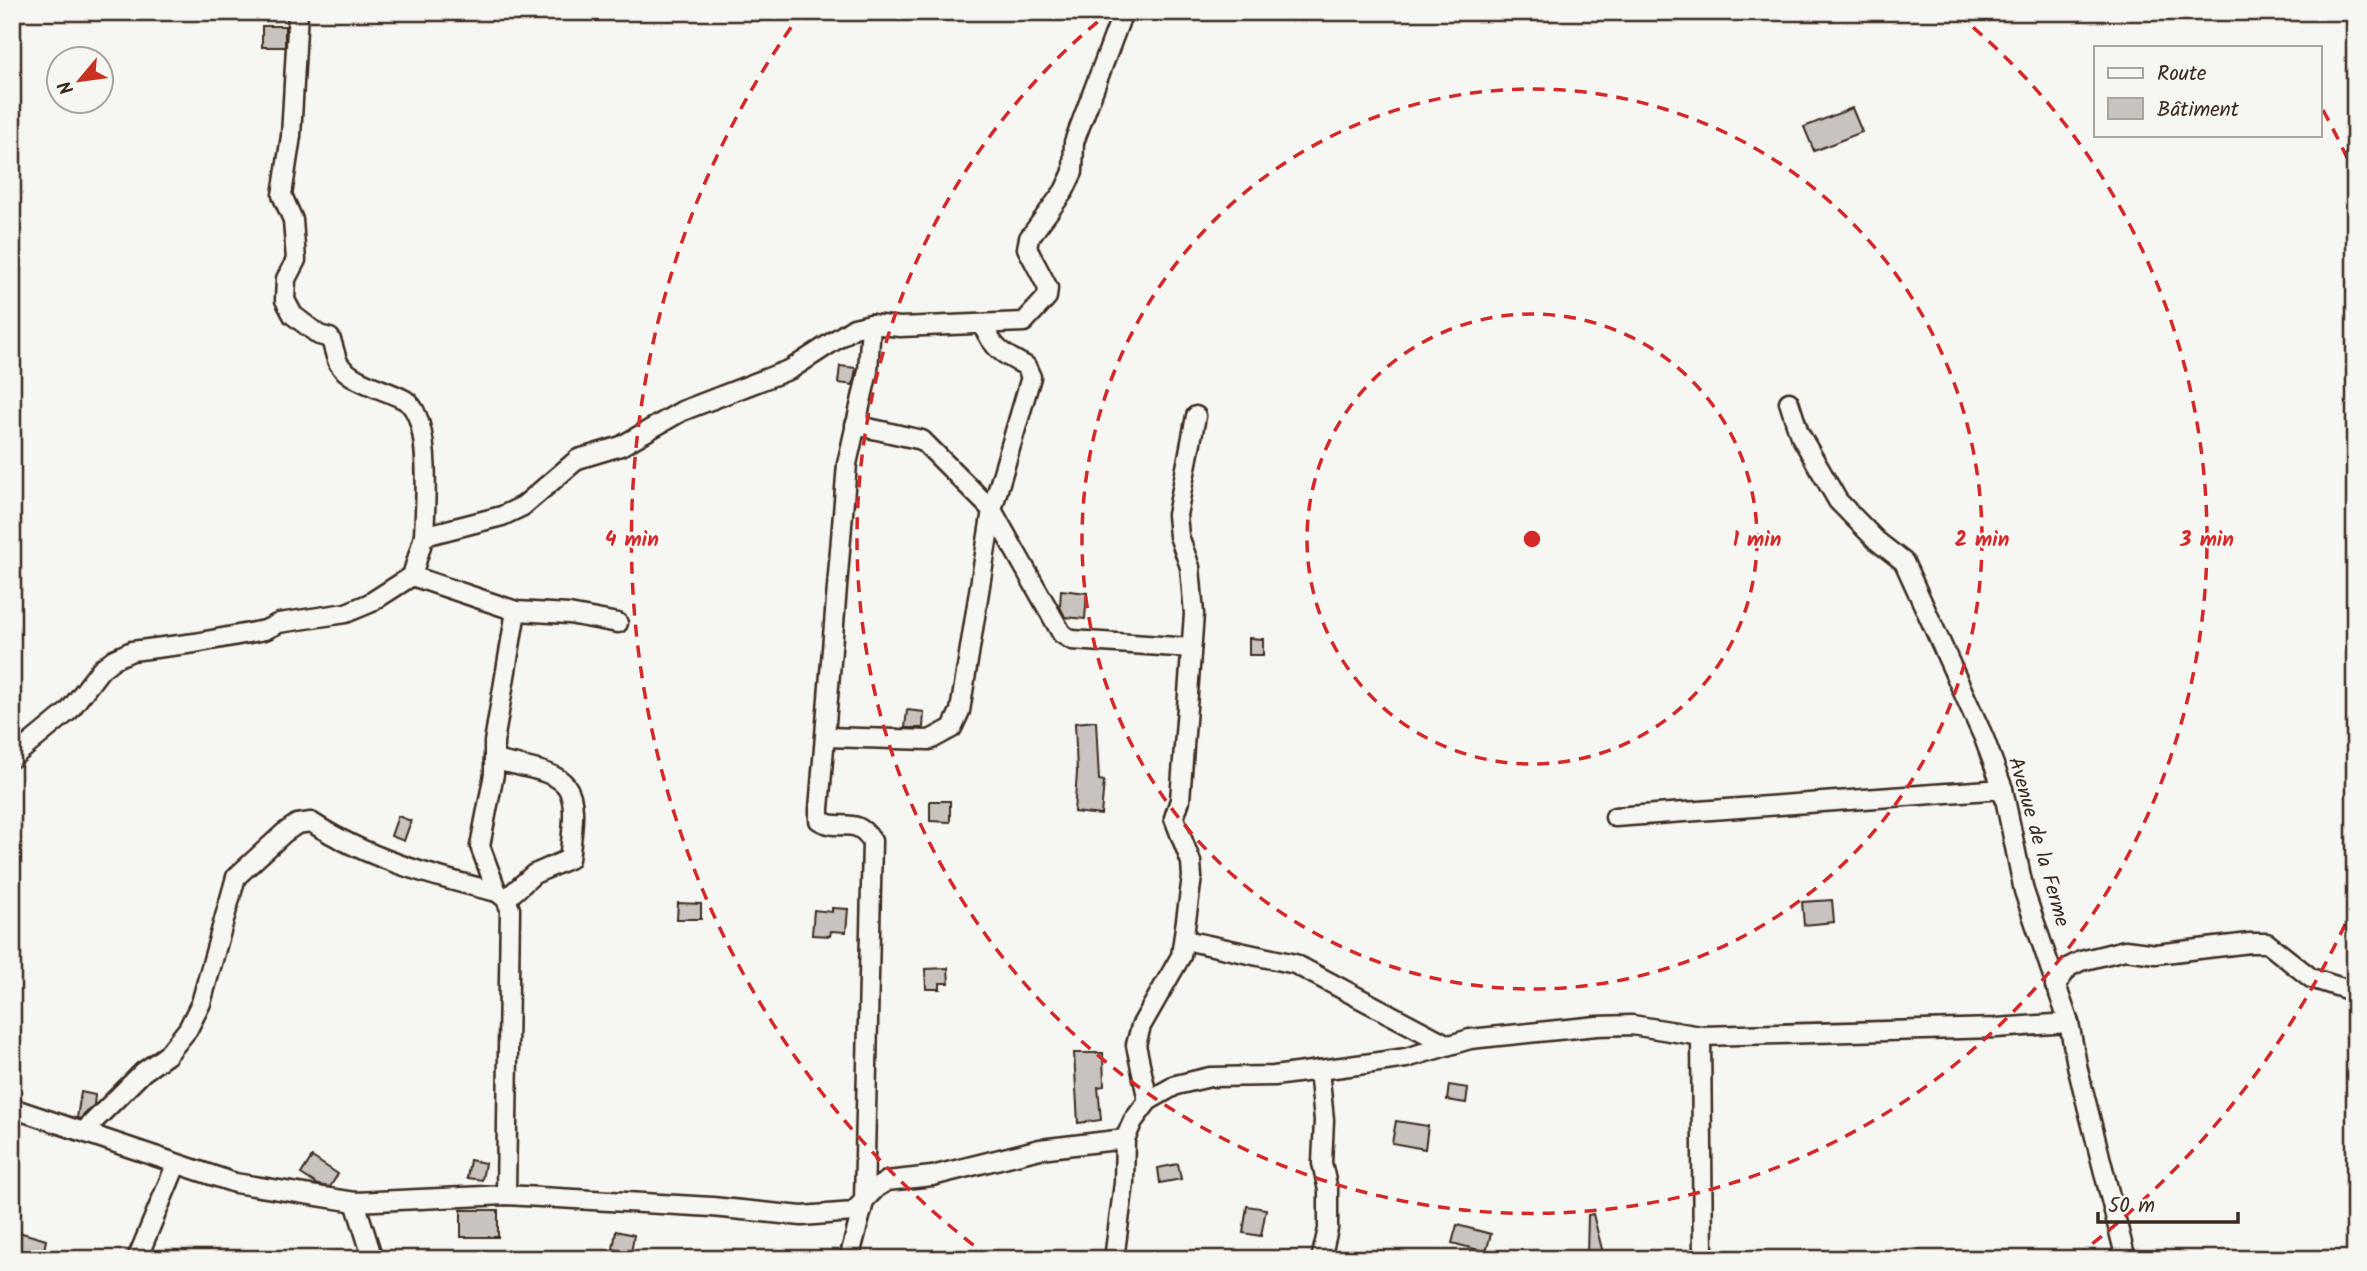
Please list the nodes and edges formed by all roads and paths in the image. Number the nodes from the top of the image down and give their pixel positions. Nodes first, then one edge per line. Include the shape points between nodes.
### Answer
1 (298, 12) edge
2 (1123, 12) edge
3 (871, 324) junction
4 (983, 325) junction
5 (1789, 402) dead end
6 (1196, 416) dead end
7 (855, 425) junction
8 (992, 510) junction
9 (424, 536) junction
10 (412, 576) junction
11 (516, 611) junction
12 (618, 623) dead end
13 (1191, 648) junction
14 (826, 737) junction
15 (12, 758) edge
16 (494, 760) junction
17 (2003, 789) junction
18 (1615, 817) dead end
19 (501, 896) junction
20 (1185, 940) junction
21 (2054, 986) junction
22 (2355, 992) edge
23 (2070, 1023) junction
24 (1701, 1036) junction
25 (1446, 1044) junction
26 (1319, 1070) junction
27 (1148, 1101) junction
28 (12, 1108) edge
29 (85, 1130) junction
30 (1125, 1139) junction
31 (176, 1165) junction
32 (506, 1195) junction
33 (355, 1202) junction
34 (864, 1202) junction
35 (136, 1259) edge
36 (373, 1259) edge
37 (849, 1259) edge
38 (1114, 1259) edge
39 (1321, 1259) edge
40 (1703, 1259) edge
41 (2126, 1259) edge

1 - 9 street via 291,136 282,195 293,220 296,260 286,279 285,300 293,315 330,338 339,364 383,393 407,401 416,415 428,469
2 - 4 street via 1074,142 1073,172 1027,248 1048,288 1047,297 1024,322
3 - 4 street
3 - 7 street via 868,371
3 - 9 street via 840,336 791,369 682,411 621,446 578,459 523,506 502,516
4 - 8 street via 1000,354 1026,366 1031,377
5 - 17 street, Avenue de la Ferme via 1799,433 1838,501 1904,562
6 - 13 street via 1177,515 1190,567
7 - 8 street via 922,440
7 - 14 street via 847,464
8 - 13 street via 1062,634 1072,640
8 - 14 street via 960,711 952,728 930,740
9 - 10 street
10 - 11 street
10 - 15 street via 346,613 132,651 114,659 69,711
11 - 12 street
11 - 16 street
13 - 20 street via 1180,800 1174,818 1191,862
14 - 34 street via 819,820 827,825 853,825 872,841
16 - 19 street via 480,846
16 - 19 street via 548,771 566,782 574,796 575,812 569,859 534,874
17 - 18 street
17 - 21 street, Avenue de la Ferme via 2021,879
19 - 29 street via 345,844 311,822 297,824 236,877 201,1003 188,1029 167,1055 143,1072
19 - 32 street via 510,909
20 - 25 street via 1295,964
20 - 27 street via 1181,956 1140,1026 1136,1045
21 - 22 street via 2069,967 2124,950 2156,954 2267,943 2311,978
21 - 23 street, Avenue de la Ferme
23 - 24 street
23 - 41 street, Avenue de la Ferme
24 - 25 street via 1632,1025 1597,1026
24 - 40 street
25 - 26 street via 1406,1058
26 - 27 street via 1210,1077 1176,1085
26 - 39 street via 1322,1163 1328,1190 1328,1229
27 - 30 street
28 - 29 street
29 - 31 street
30 - 34 street via 1040,1149 932,1176 887,1181
30 - 38 street
31 - 33 street via 235,1183
31 - 35 street
32 - 33 street
32 - 34 street via 802,1216 853,1212
33 - 36 street
34 - 37 street

